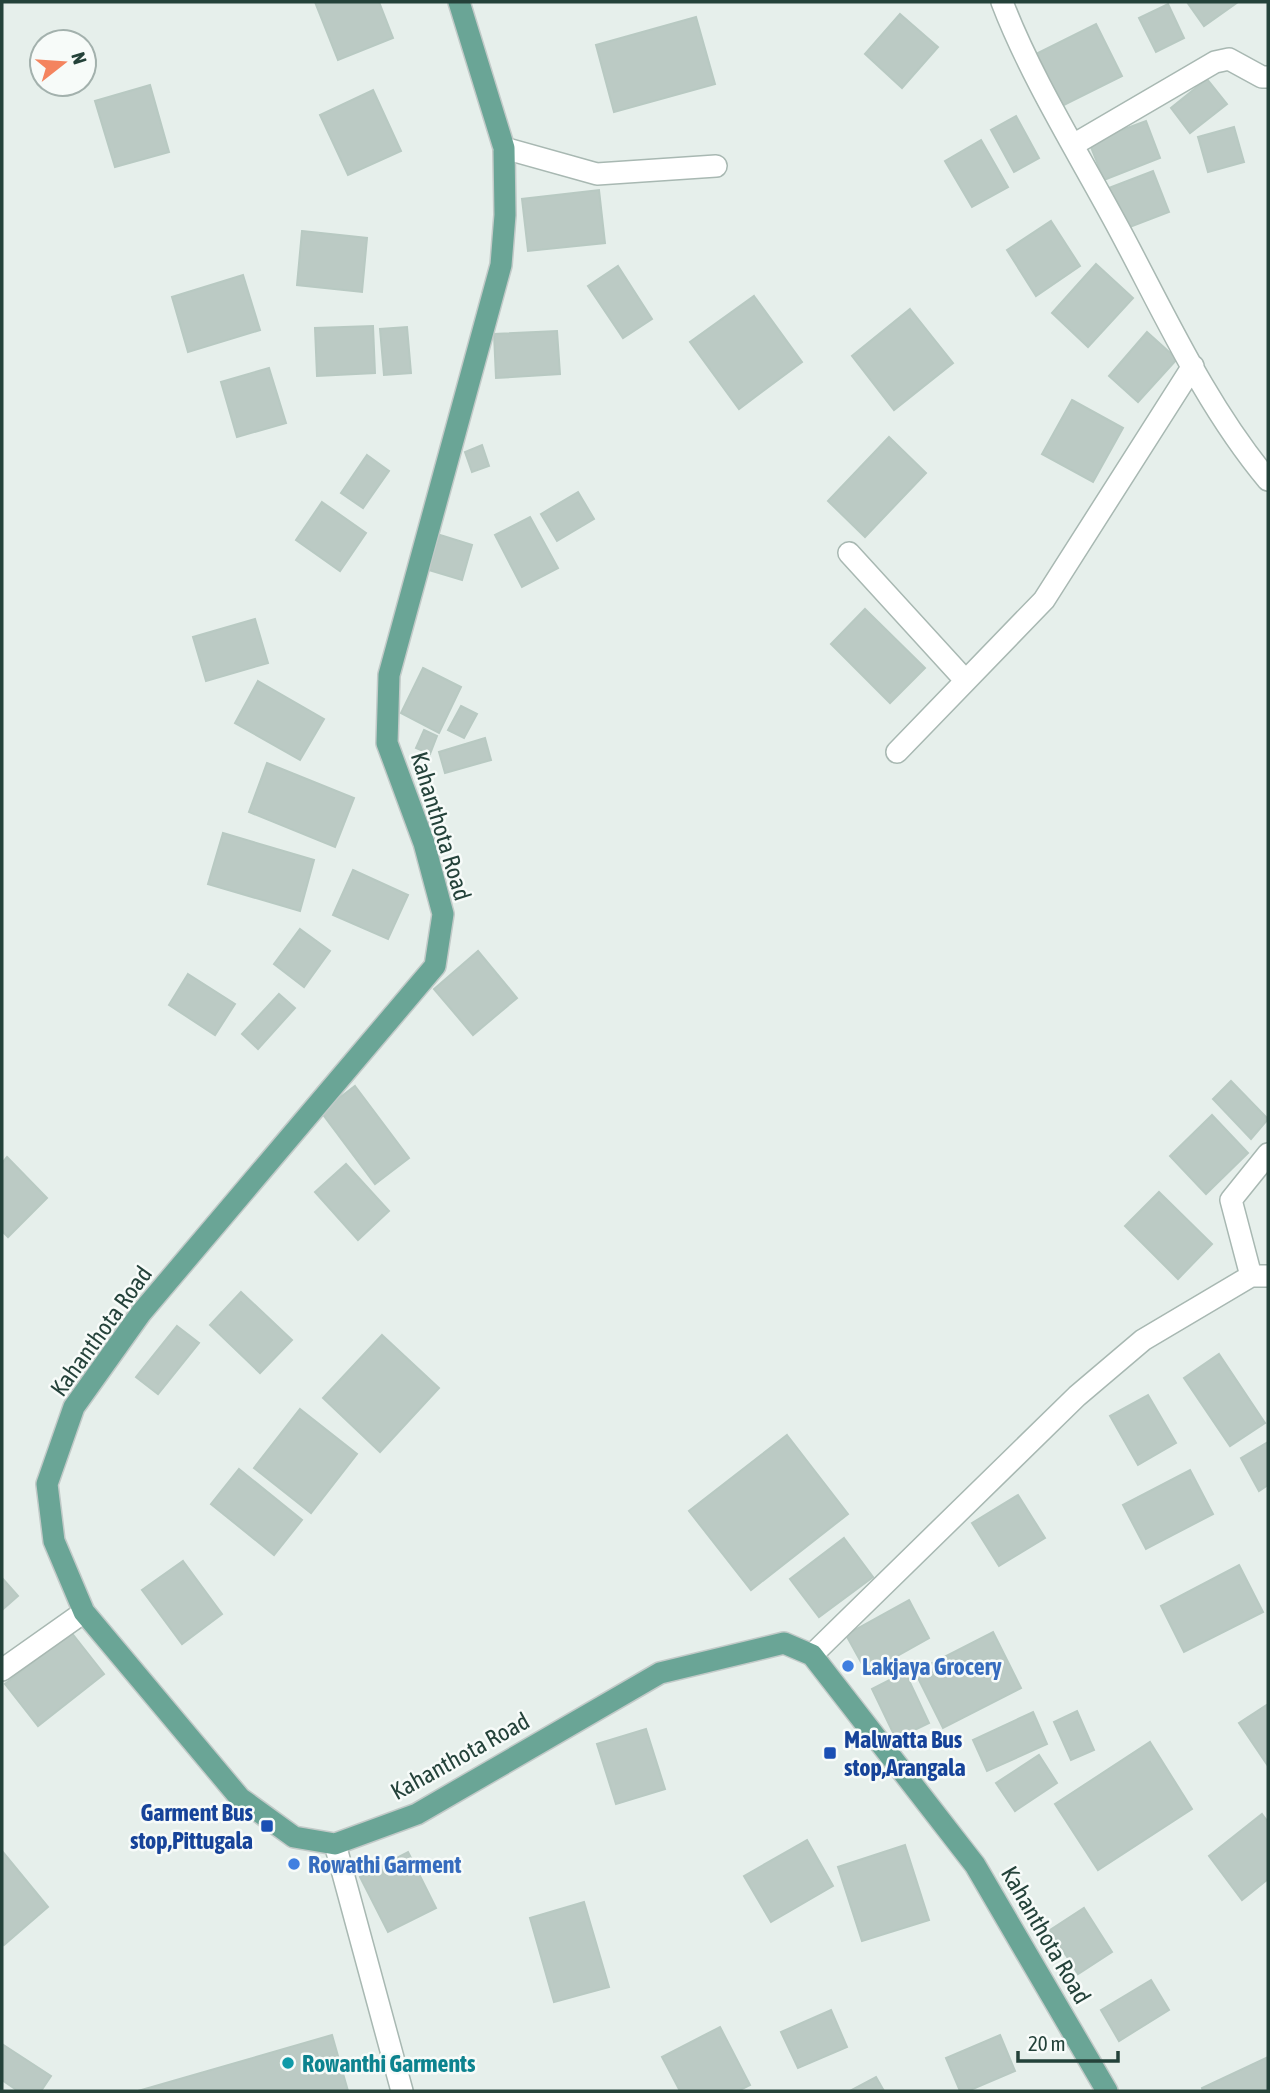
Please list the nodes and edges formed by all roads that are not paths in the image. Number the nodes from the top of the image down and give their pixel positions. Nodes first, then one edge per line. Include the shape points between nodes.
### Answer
1 (459, 2) edge
2 (1002, 2) edge
3 (1268, 77) edge
4 (1073, 145) junction
5 (505, 148) junction
6 (716, 166) dead end
7 (1193, 366) junction
8 (1268, 480) edge
9 (849, 553) dead end
10 (965, 680) junction
11 (897, 752) dead end
12 (1268, 1154) edge
13 (1260, 1276) edge
14 (84, 1612) junction
15 (812, 1655) junction
16 (2, 1670) edge
17 (335, 1844) junction
18 (1103, 2090) edge
19 (402, 2091) edge

1 - 5 main road, Kahanthota Road
2 - 4 street
3 - 4 street via 1229,59 1215,62
4 - 7 street
5 - 6 street via 597,174
5 - 14 main road, Kahanthota Road via 501,265 389,675 387,743 424,842 443,914 435,966 141,1312 74,1407 47,1484 54,1541
7 - 8 street via 1248,456
7 - 10 street via 1044,600
9 - 10 street
10 - 11 street
12 - 13 street via 1231,1200
13 - 15 street via 1143,1340 1077,1396
14 - 16 street
14 - 17 main road, Kahanthota Road via 240,1798 293,1837
15 - 17 main road, Kahanthota Road via 784,1643 660,1673 417,1814
15 - 18 main road, Kahanthota Road via 975,1865
17 - 19 street

